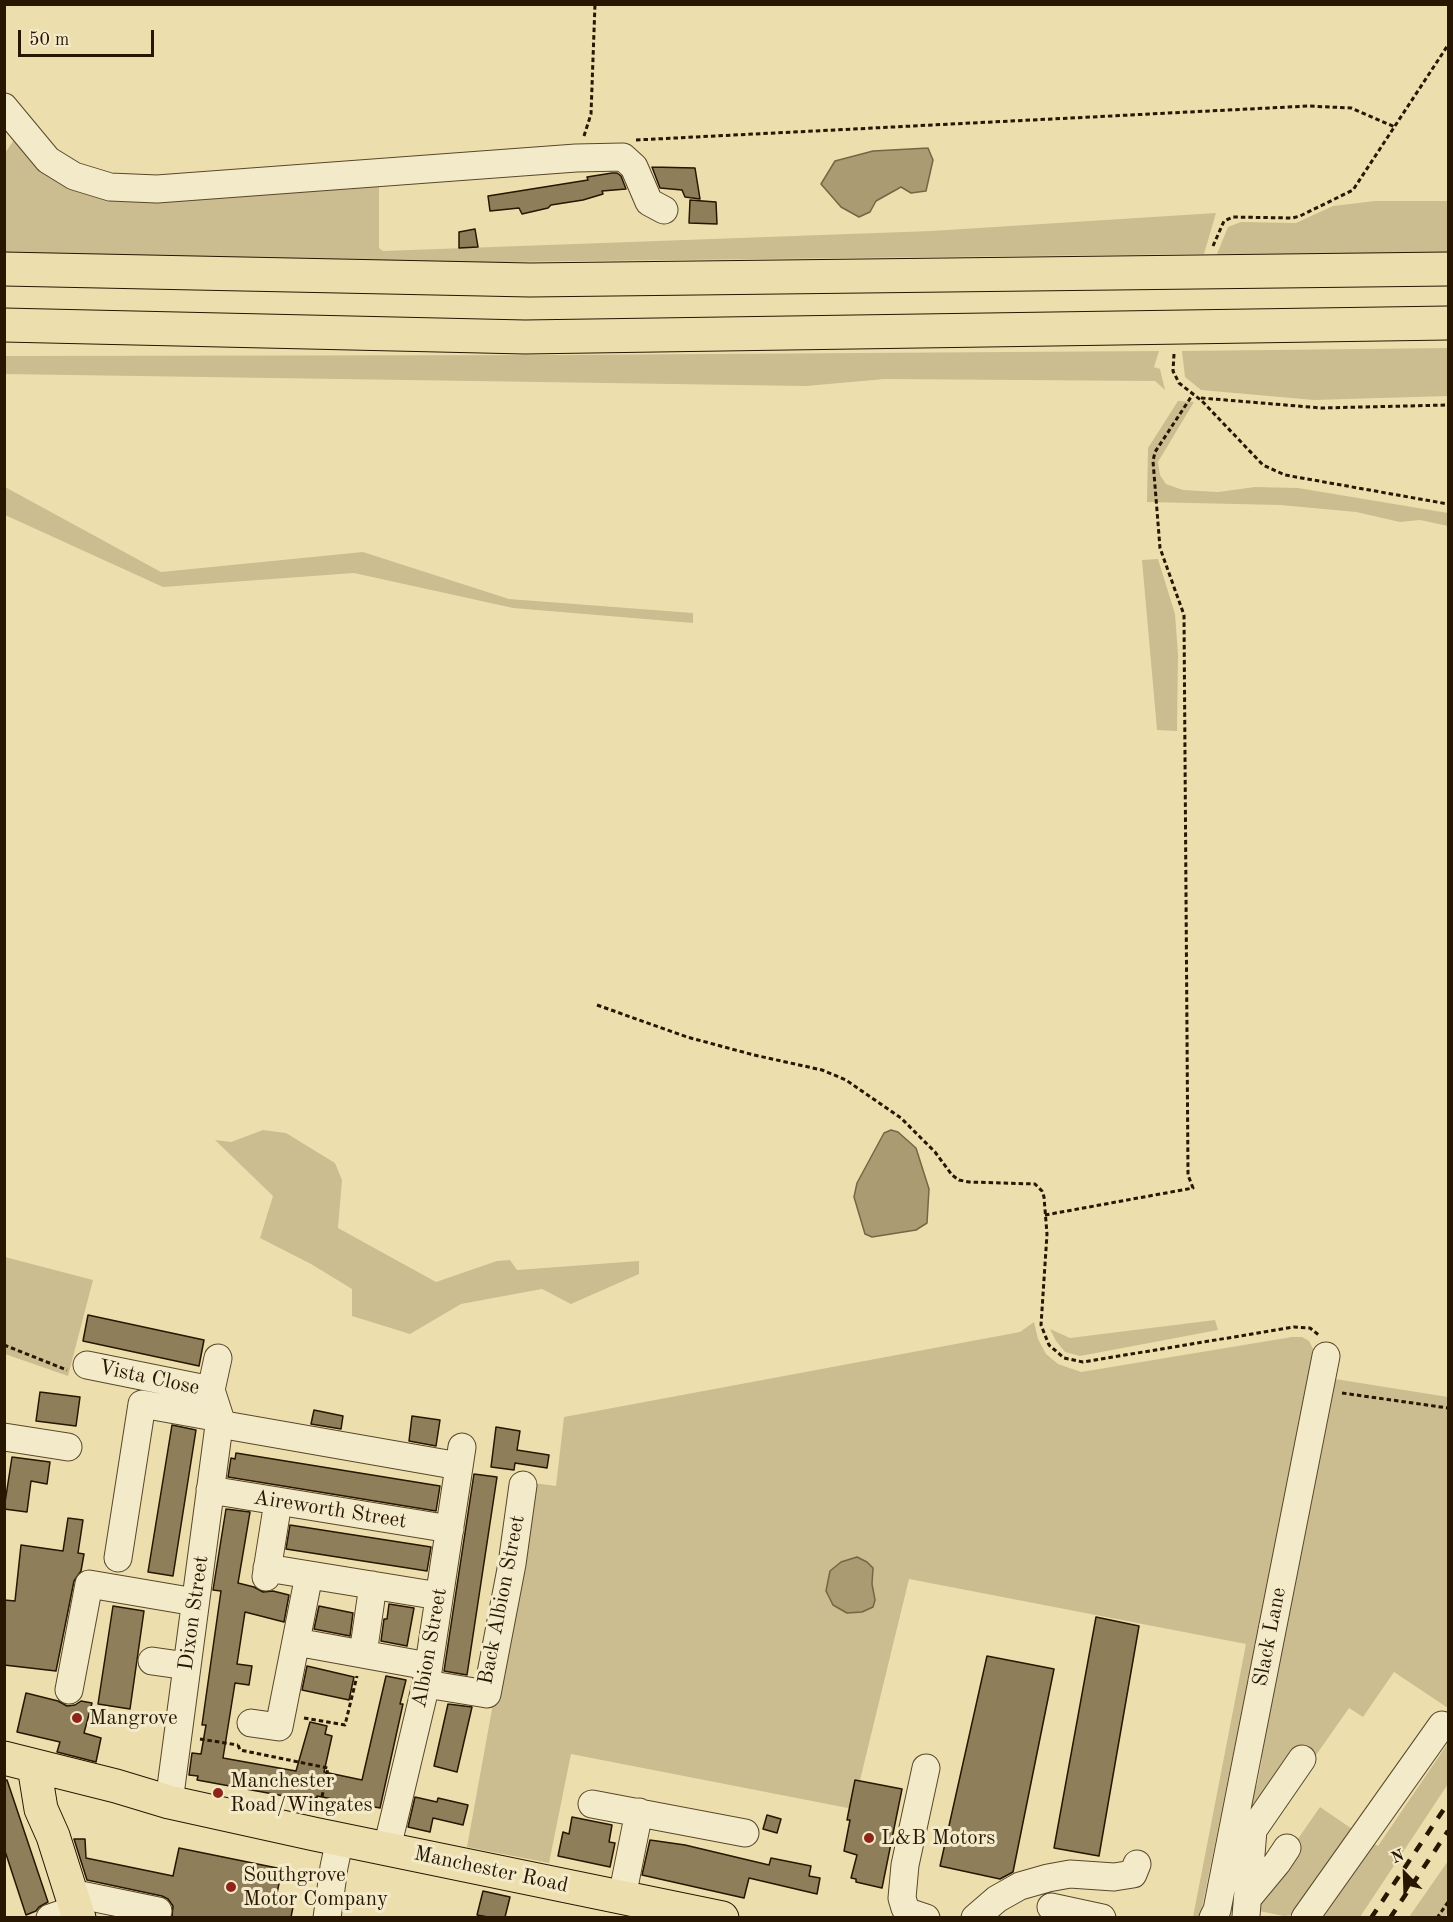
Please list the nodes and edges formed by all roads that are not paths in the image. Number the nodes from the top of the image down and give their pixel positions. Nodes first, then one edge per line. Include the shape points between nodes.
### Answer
1 (4, 107) edge
2 (664, 210) dead end
3 (4, 269) edge
4 (1449, 269) edge
5 (1449, 323) edge
6 (4, 325) edge
7 (1326, 1356) road end
8 (218, 1358) dead end
9 (87, 1365) dead end
10 (211, 1390) junction
11 (219, 1421) junction
12 (4, 1437) edge
13 (68, 1447) dead end
14 (524, 1485) dead end
15 (210, 1490) junction
16 (278, 1502) junction
17 (450, 1529) junction
18 (118, 1558) dead end
19 (309, 1575) junction
20 (373, 1585) junction
21 (439, 1596) junction
22 (195, 1602) junction
23 (296, 1642) junction
24 (363, 1654) junction
25 (152, 1661) dead end
26 (187, 1666) junction
27 (427, 1675) junction
28 (69, 1690) dead end
29 (251, 1723) dead end
30 (1442, 1725) dead end
31 (1302, 1759) dead end
32 (40, 1768) edge
33 (926, 1768) dead end
34 (169, 1802) junction
35 (592, 1804) dead end
36 (639, 1812) junction
37 (745, 1833) dead end
38 (327, 1837) junction
39 (387, 1848) junction
40 (1287, 1848) dead end
41 (1137, 1864) dead end
42 (622, 1897) junction
43 (1052, 1907) dead end
44 (69, 1909) edge
45 (1250, 1910) edge
46 (659, 1911) edge
47 (148, 1912) edge
48 (1215, 1914) edge
49 (327, 1917) edge
50 (722, 1917) edge
51 (926, 1917) edge
52 (975, 1917) edge
53 (1102, 1917) edge
54 (1305, 1917) edge

1 - 2 street via 48,159 74,176 110,187 157,189 580,146 623,157 634,167 648,202
3 - 4 main road via 530,280
5 - 6 main road via 525,337
7 - 48 street, Slack Lane
8 - 10 street, Vista Close
9 - 10 street, Vista Close
10 - 11 street, Vista Close
11 - 15 street, Dixon Street
11 - 17 street, Albion Street via 461,1456
11 - 18 street via 142,1404
12 - 13 street
14 - 27 street, Back Albion Street via 488,1694
15 - 16 street, Aireworth Street
15 - 22 street, Dixon Street
16 - 17 street, Aireworth Street
16 - 19 street via 267,1573
17 - 21 street, Albion Street
19 - 20 street
19 - 23 street
20 - 21 street
20 - 24 street
21 - 27 street, Albion Street
22 - 26 street, Dixon Street
22 - 28 street via 90,1584
23 - 24 street
23 - 29 street via 279,1727
24 - 27 street
25 - 26 street
26 - 34 street, Dixon Street
27 - 39 street, Albion Street
30 - 54 street
31 - 45 street via 1253,1830
32 - 34 main road, Manchester Road
32 - 44 main road
33 - 51 street via 905,1864 902,1898 911,1913
34 - 38 main road, Manchester Road
35 - 36 street
36 - 37 street
36 - 42 street
38 - 39 main road, Manchester Road
38 - 49 street via 334,1867
39 - 42 main road, Manchester Road
40 - 45 street
41 - 52 street via 1133,1874 1070,1874 1020,1886
42 - 46 main road, Manchester Road
43 - 53 street
44 - 47 street
45 - 48 street
46 - 50 main road, Manchester Road

